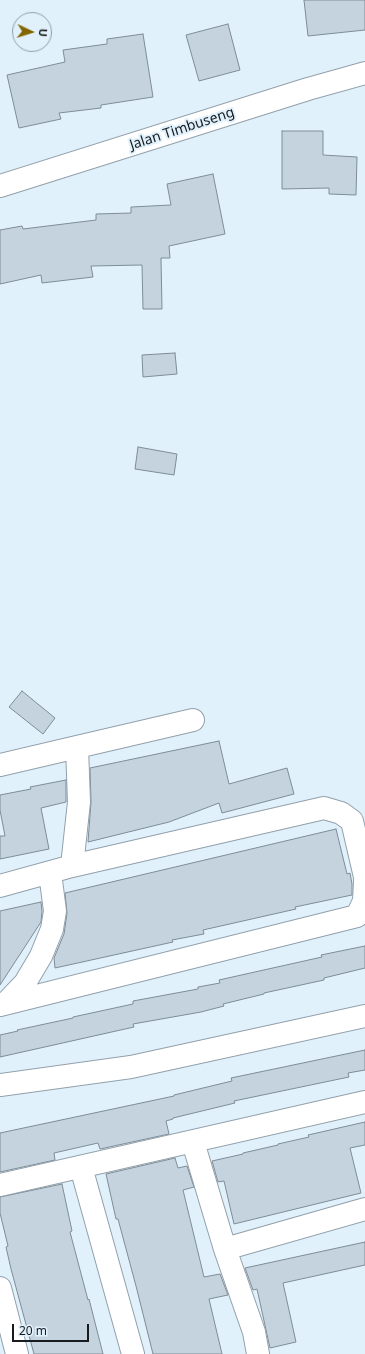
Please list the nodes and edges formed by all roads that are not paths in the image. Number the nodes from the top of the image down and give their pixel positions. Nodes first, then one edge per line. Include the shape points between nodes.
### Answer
1 (365, 73) edge
2 (0, 186) edge
3 (193, 720) dead end
4 (77, 747) junction
5 (0, 765) edge
6 (72, 866) junction
7 (50, 873) junction
8 (365, 877) edge
9 (365, 881) edge
10 (0, 886) edge
11 (3, 1004) edge
12 (365, 1016) edge
13 (0, 1085) edge
14 (365, 1102) edge
15 (193, 1142) junction
16 (81, 1167) junction
17 (0, 1185) edge
18 (365, 1209) edge
19 (225, 1249) junction
20 (0, 1288) edge
21 (17, 1354) edge
22 (133, 1354) edge
23 (258, 1354) edge

1 - 2 street, Jalan Timbuseng via 308,88
3 - 4 street
4 - 5 street
4 - 6 street via 79,802
6 - 7 street
6 - 8 street via 324,808 341,813 352,821
7 - 10 street
7 - 11 street via 55,911 52,929 41,956 25,983
9 - 11 street via 364,901 357,916
12 - 13 street via 131,1067
14 - 15 street
15 - 16 street
15 - 19 street
16 - 17 street
16 - 22 street
18 - 19 street
19 - 23 street via 254,1332
20 - 21 street

